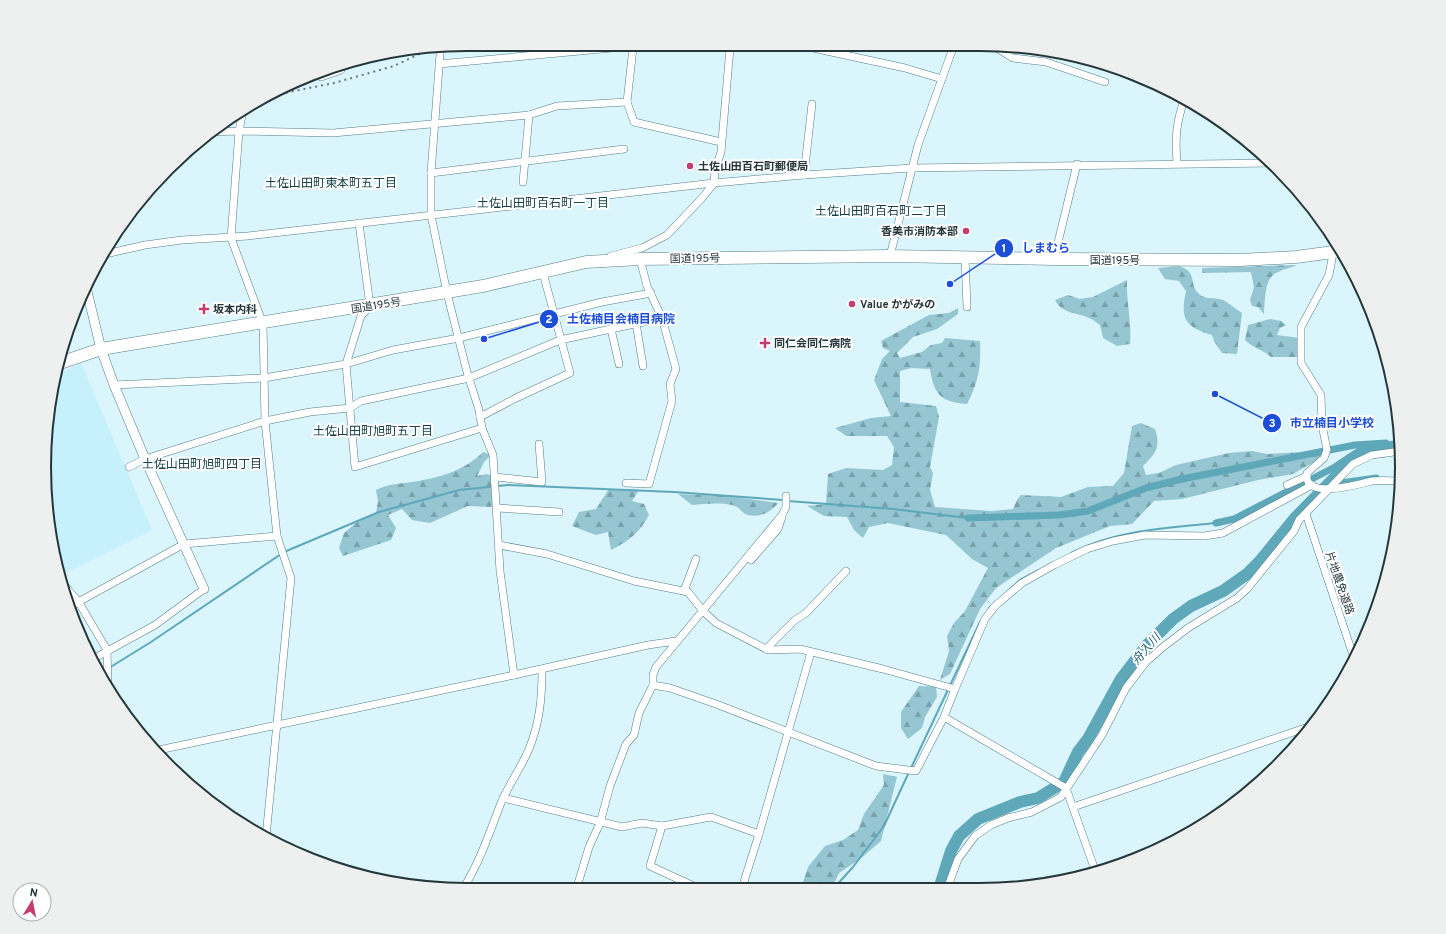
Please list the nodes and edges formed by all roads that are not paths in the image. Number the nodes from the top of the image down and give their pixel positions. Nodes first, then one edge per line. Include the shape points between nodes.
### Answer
1 (537, 51) edge
2 (633, 51) edge
3 (730, 51) edge
4 (827, 51) edge
5 (952, 51) edge
6 (1003, 52) edge
7 (440, 54) dead end
8 (439, 64) junction
9 (942, 79) junction
10 (1105, 82) dead end
11 (627, 102) junction
12 (812, 104) dead end
13 (1183, 105) edge
14 (529, 115) junction
15 (242, 118) edge
16 (434, 125) junction
17 (239, 131) junction
18 (221, 132) edge
19 (721, 142) junction
20 (624, 149) dead end
21 (525, 162) junction
22 (1262, 162) edge
23 (1177, 163) junction
24 (1077, 164) junction
25 (912, 168) junction
26 (431, 173) junction
27 (804, 175) junction
28 (523, 182) dead end
29 (714, 183) junction
30 (431, 215) junction
31 (359, 223) junction
32 (231, 238) junction
33 (1335, 252) edge
34 (111, 253) edge
35 (1335, 253) edge
36 (890, 256) junction
37 (965, 257) junction
38 (640, 259) junction
39 (1054, 259) junction
40 (586, 262) junction
41 (543, 273) junction
42 (446, 293) junction
43 (651, 293) junction
44 (88, 296) edge
45 (370, 306) junction
46 (967, 307) dead end
47 (553, 314) junction
48 (662, 318) junction
49 (263, 324) junction
50 (636, 324) junction
51 (611, 329) junction
52 (459, 338) junction
53 (560, 340) junction
54 (101, 349) junction
55 (65, 359) edge
56 (346, 364) junction
57 (619, 364) dead end
58 (643, 366) dead end
59 (264, 378) junction
60 (469, 378) junction
61 (114, 386) junction
62 (350, 408) junction
63 (480, 417) junction
64 (265, 422) junction
65 (482, 428) junction
66 (538, 444) dead end
67 (1394, 452) edge
68 (145, 459) junction
69 (129, 467) dead end
70 (495, 478) junction
71 (1309, 481) junction
72 (1394, 481) edge
73 (626, 484) dead end
74 (1287, 485) dead end
75 (1326, 488) junction
76 (786, 496) dead end
77 (497, 508) junction
78 (559, 512) dead end
79 (1306, 514) junction
80 (277, 536) junction
81 (184, 544) junction
82 (499, 545) junction
83 (696, 559) dead end
84 (846, 571) dead end
85 (204, 589) joint
86 (684, 591) junction
87 (71, 593) edge
88 (78, 602) junction
89 (74, 604) edge
90 (703, 611) junction
91 (676, 641) junction
92 (766, 649) junction
93 (107, 650) junction
94 (1352, 651) edge
95 (811, 652) junction
96 (97, 656) edge
97 (542, 669) junction
98 (514, 675) junction
99 (108, 677) edge
100 (653, 685) junction
101 (953, 689) junction
102 (944, 717) junction
103 (278, 725) junction
104 (1302, 729) edge
105 (788, 730) junction
106 (162, 749) edge
107 (1066, 788) junction
108 (503, 798) junction
109 (1073, 807) junction
110 (600, 823) junction
111 (662, 826) junction
112 (267, 831) edge
113 (759, 834) junction
114 (1094, 867) edge
115 (466, 883) edge
116 (578, 883) edge
117 (687, 883) edge
118 (744, 883) edge
119 (949, 883) edge

1 - 8 street
2 - 11 street
3 - 19 street
4 - 9 street
5 - 9 street
6 - 10 street via 1013,58 1046,62
7 - 8 street
8 - 16 street
9 - 25 street
11 - 14 street via 557,106
11 - 19 street via 634,122
12 - 27 street
13 - 23 street via 1175,136
14 - 16 street
14 - 21 street
15 - 17 street
16 - 17 street via 333,133
16 - 26 street
17 - 18 street
17 - 32 street
19 - 29 street
20 - 21 street
21 - 26 street
21 - 28 street
22 - 23 street
23 - 24 street
24 - 25 street
24 - 39 street
25 - 27 street
25 - 36 street
26 - 30 street
27 - 29 street
29 - 30 street
29 - 40 street via 667,235 642,248
30 - 31 street
30 - 42 street
31 - 32 street
31 - 45 street
32 - 34 street via 182,240
32 - 49 street
33 - 39 highway, 国道195号 via 1240,260
35 - 71 street via 1329,275 1303,321 1300,335 1300,363 1321,395 1326,453 1310,470
36 - 37 highway, 国道195号
36 - 38 highway, 国道195号
37 - 39 highway, 国道195号
37 - 46 street
38 - 40 highway, 国道195号
38 - 43 street
40 - 41 highway, 国道195号
41 - 42 highway, 国道195号
41 - 47 street
42 - 45 highway, 国道195号
42 - 52 street
43 - 47 street
43 - 48 street
44 - 54 street
45 - 49 highway, 国道195号
45 - 56 street via 361,316
47 - 52 street
47 - 53 street
48 - 50 street
48 - 73 street via 676,369 670,384 672,401 649,484
49 - 54 highway, 国道195号
49 - 59 street
50 - 51 street
50 - 58 street
51 - 53 street
51 - 57 street
52 - 56 street via 393,350
52 - 60 street
53 - 60 street
53 - 63 street via 570,373
54 - 55 highway, 国道195号
54 - 61 street
56 - 59 street
56 - 62 street
59 - 61 street
59 - 64 street
60 - 62 street via 361,401
60 - 63 street
61 - 68 street
62 - 64 street via 310,412
62 - 65 street via 355,467
63 - 65 street
64 - 68 street
64 - 80 street
65 - 70 street via 493,455
66 - 70 street via 542,482
67 - 75 street via 1372,454 1353,464
68 - 69 street
68 - 81 street
70 - 77 street
71 - 74 street
71 - 75 street
71 - 101 street via 1223,533 1204,536 1145,536 1087,548 1022,583 995,606 985,619
72 - 75 street via 1373,481 1334,490
75 - 79 street
76 - 90 street via 786,508 782,515
77 - 78 street
77 - 82 street
79 - 94 street, 片地農免道路
79 - 107 street via 1247,589 1188,628 1146,662 1126,688 1102,735
80 - 81 street
80 - 103 street via 291,578
81 - 85 street
81 - 88 street
82 - 86 street via 547,554 634,581
82 - 98 street
83 - 86 street
84 - 92 street via 806,614 795,620
85 - 93 street via 156,625
86 - 90 street via 688,592
87 - 88 street
88 - 89 street
88 - 93 street
90 - 91 street
90 - 92 street via 716,623
91 - 97 street
91 - 100 street via 656,667
92 - 95 street via 800,649
93 - 96 street
93 - 99 street
95 - 101 street
95 - 105 street
97 - 98 street
97 - 108 street via 542,699 536,726 528,750
98 - 103 street
100 - 105 street via 670,688
100 - 110 street via 639,713 634,735 626,744 610,786
101 - 102 street
102 - 105 street via 916,771 876,766
102 - 107 street
103 - 106 street
103 - 112 street
104 - 109 street
105 - 113 street
107 - 109 street
107 - 119 street via 1061,796 1044,807 991,825 975,836 958,859
108 - 110 street
108 - 115 street
109 - 114 street
110 - 111 street via 622,827 642,823
110 - 116 street via 589,847
111 - 113 street via 710,817
111 - 117 street via 650,866
113 - 118 street

